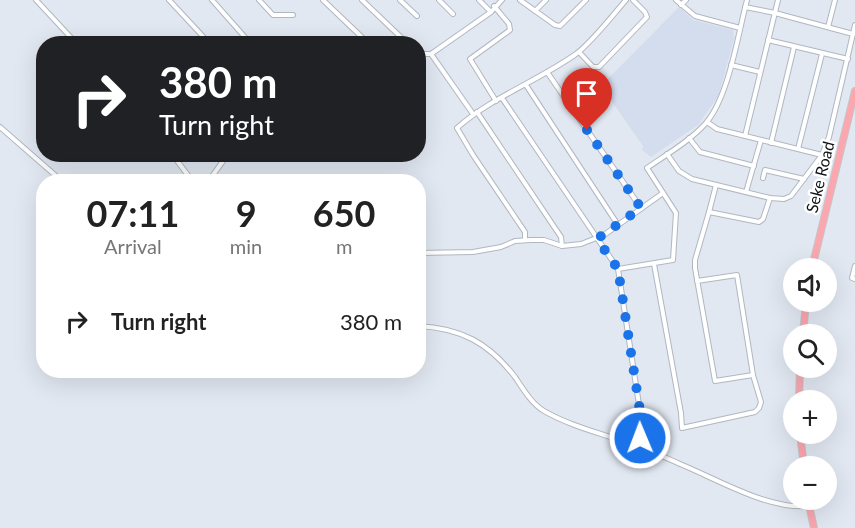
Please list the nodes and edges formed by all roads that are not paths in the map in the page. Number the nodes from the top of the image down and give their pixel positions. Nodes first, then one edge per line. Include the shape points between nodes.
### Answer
1 (36, 0) edge
2 (169, 0) edge
3 (212, 0) edge
4 (259, 0) edge
5 (323, 0) edge
6 (362, 0) edge
7 (400, 0) edge
8 (439, 0) edge
9 (479, 0) edge
10 (502, 0) edge
11 (520, 0) edge
12 (546, 0) edge
13 (586, 0) edge
14 (626, 0) edge
15 (633, 0) edge
16 (676, 0) edge
17 (686, 0) edge
18 (747, 0) edge
19 (778, 0) edge
20 (835, 0) edge
21 (681, 5) junction
22 (494, 6) junction
23 (745, 7) junction
24 (535, 11) junction
25 (491, 12) junction
26 (775, 13) junction
27 (453, 14) dead end
28 (293, 15) dead end
29 (417, 16) dead end
30 (855, 25) edge
31 (828, 27) junction
32 (740, 28) junction
33 (853, 33) junction
34 (70, 36) edge
35 (203, 36) edge
36 (244, 36) edge
37 (361, 36) edge
38 (400, 36) edge
39 (768, 40) junction
40 (794, 46) junction
41 (579, 52) junction
42 (426, 54) edge
43 (432, 54) junction
44 (822, 54) junction
45 (848, 59) junction
46 (730, 65) junction
47 (548, 72) junction
48 (760, 72) junction
49 (526, 85) junction
50 (855, 91) edge
51 (502, 98) junction
52 (496, 101) junction
53 (853, 111) edge
54 (475, 113) junction
55 (706, 123) junction
56 (0, 127) edge
57 (745, 136) junction
58 (689, 138) junction
59 (761, 140) junction
60 (771, 143) junction
61 (798, 149) junction
62 (667, 154) junction
63 (822, 155) junction
64 (36, 158) edge
65 (40, 162) edge
66 (754, 165) junction
67 (54, 174) edge
68 (763, 178) dead end
69 (804, 179) junction
70 (716, 185) junction
71 (746, 192) junction
72 (663, 193) junction
73 (770, 198) junction
74 (641, 208) junction
75 (709, 212) junction
76 (618, 225) junction
77 (597, 239) junction
78 (525, 240) junction
79 (562, 246) junction
80 (426, 253) edge
81 (815, 258) edge
82 (654, 264) junction
83 (855, 266) edge
84 (618, 269) junction
85 (855, 279) edge
86 (697, 281) junction
87 (426, 327) edge
88 (753, 375) junction
89 (635, 446) junction
90 (783, 504) edge
91 (810, 510) edge
92 (814, 528) edge

1 - 34 street
2 - 35 street
3 - 36 street
4 - 28 street via 273,15
5 - 37 street
6 - 38 street
7 - 29 street
8 - 27 street
9 - 25 street
10 - 22 street
11 - 24 street
12 - 24 street
13 - 24 street via 560,26
14 - 41 street
15 - 41 street via 647,17 598,67 593,67
16 - 21 street
17 - 21 street
18 - 23 street
19 - 26 street
20 - 31 street
21 - 32 street via 695,16
22 - 25 street
22 - 52 street via 510,30 470,59
23 - 26 street
23 - 32 street
25 - 43 street
26 - 31 street
26 - 39 street
30 - 33 street
31 - 33 street
32 - 46 street
33 - 45 street
39 - 40 street
39 - 48 street
40 - 44 street
40 - 60 street
41 - 47 street
42 - 43 street
43 - 54 street
44 - 45 street
44 - 61 street
45 - 63 street
46 - 48 street
46 - 55 street via 722,94
47 - 49 street
47 - 74 street
48 - 57 street
49 - 51 street
49 - 76 street
50 - 53 main road, Seke Road
51 - 52 street
51 - 77 street
52 - 54 street
53 - 81 main road, Seke Road
54 - 78 street via 457,128 525,232
54 - 79 street via 561,237
55 - 57 street
55 - 58 street
56 - 64 street
57 - 59 street
58 - 62 street
58 - 66 street via 700,152
59 - 60 street
59 - 66 street
60 - 61 street
61 - 63 street
62 - 70 street via 685,177
62 - 72 street via 647,168
63 - 69 street
65 - 67 street
66 - 71 street
68 - 69 street via 765,170
69 - 73 street via 788,198
70 - 71 street
70 - 75 street
71 - 73 street
72 - 74 street
72 - 82 street via 676,213 673,260
73 - 75 street via 759,222
74 - 76 street
75 - 86 street via 695,260
76 - 77 street
77 - 79 street
77 - 84 street
78 - 79 street via 544,240
78 - 80 street via 473,252
82 - 84 street
82 - 88 street via 682,428 755,412 761,402
83 - 85 street
84 - 89 street via 640,411 640,438
86 - 88 street via 716,381
86 - 88 street via 737,275
87 - 89 street via 442,328 483,344 543,411
89 - 90 street via 730,488
91 - 92 main road

